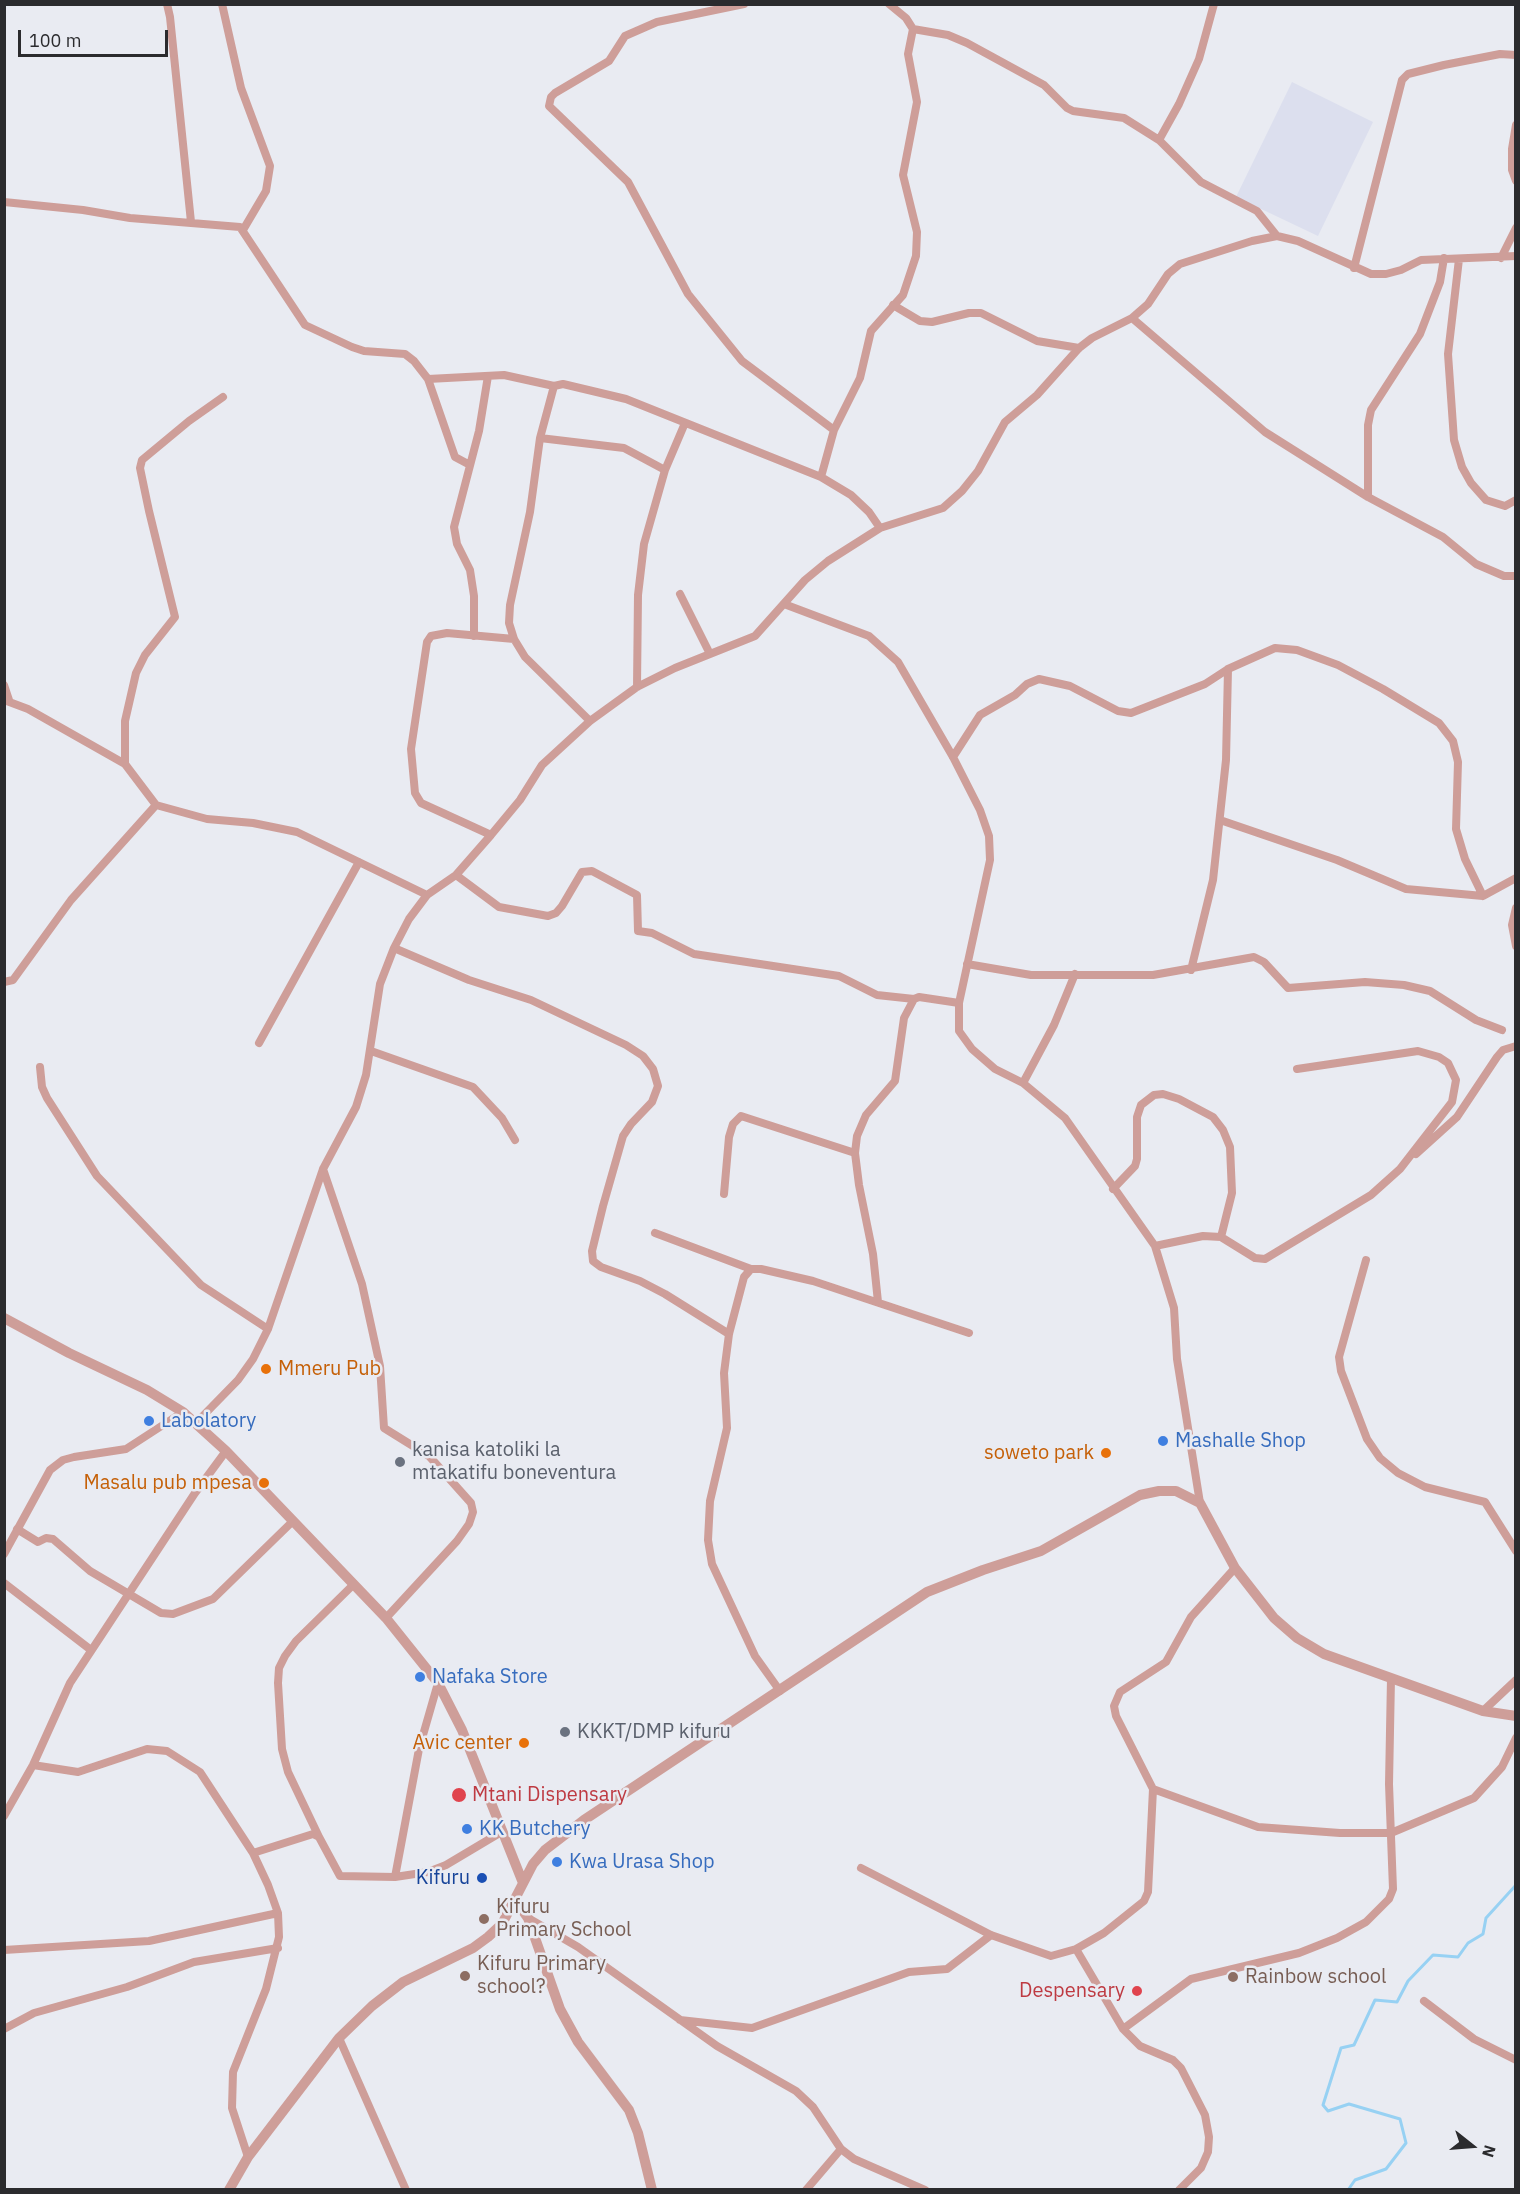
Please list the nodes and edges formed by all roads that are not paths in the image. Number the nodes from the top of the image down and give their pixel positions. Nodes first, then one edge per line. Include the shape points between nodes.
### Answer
1 (167, 4) edge
2 (222, 4) edge
3 (744, 4) edge
4 (889, 4) edge
5 (1214, 4) edge
6 (913, 29) junction
7 (1515, 55) edge
8 (1515, 125) edge
9 (1159, 140) junction
10 (1515, 181) edge
11 (4, 202) edge
12 (191, 222) junction
13 (1515, 228) edge
14 (243, 230) junction
15 (1277, 237) junction
16 (1515, 256) edge
17 (1444, 258) junction
18 (1501, 258) junction
19 (1458, 259) junction
20 (1354, 268) junction
21 (893, 305) junction
22 (1132, 318) junction
23 (1079, 348) junction
24 (488, 376) junction
25 (428, 380) junction
26 (554, 386) junction
27 (223, 397) dead end
28 (685, 423) junction
29 (834, 430) junction
30 (540, 438) junction
31 (470, 465) junction
32 (665, 470) junction
33 (821, 477) junction
34 (1368, 497) junction
35 (1515, 500) edge
36 (880, 528) junction
37 (1515, 576) edge
38 (680, 594) dead end
39 (784, 604) junction
40 (474, 636) junction
41 (514, 639) junction
42 (710, 654) junction
43 (1228, 669) junction
44 (4, 685) edge
45 (637, 687) junction
46 (7, 700) edge
47 (590, 721) junction
48 (953, 757) junction
49 (125, 764) junction
50 (156, 805) junction
51 (1220, 820) junction
52 (492, 835) junction
53 (359, 862) junction
54 (456, 875) junction
55 (1515, 878) edge
56 (427, 895) junction
57 (1482, 896) junction
58 (1515, 908) edge
59 (1515, 946) edge
60 (394, 948) junction
61 (967, 964) junction
62 (1191, 970) junction
63 (1075, 974) junction
64 (4, 982) edge
65 (914, 999) junction
66 (959, 1003) junction
67 (1502, 1030) dead end
68 (259, 1043) dead end
69 (1515, 1046) edge
70 (371, 1051) junction
71 (40, 1067) dead end
72 (1297, 1069) dead end
73 (1023, 1083) junction
74 (515, 1140) dead end
75 (855, 1153) junction
76 (323, 1169) junction
77 (1400, 1169) junction
78 (1113, 1189) junction
79 (724, 1194) dead end
80 (655, 1233) dead end
81 (1221, 1237) junction
82 (1155, 1246) junction
83 (1366, 1260) dead end
84 (751, 1269) junction
85 (878, 1302) junction
86 (4, 1318) edge
87 (268, 1329) junction
88 (969, 1333) dead end
89 (729, 1334) junction
90 (183, 1412) junction
91 (195, 1423) junction
92 (226, 1451) junction
93 (1200, 1503) junction
94 (293, 1521) junction
95 (17, 1529) junction
96 (1515, 1551) edge
97 (4, 1554) edge
98 (1235, 1568) junction
99 (4, 1583) edge
100 (354, 1584) junction
101 (129, 1594) junction
102 (386, 1618) junction
103 (91, 1650) junction
104 (1391, 1678) junction
105 (1515, 1680) edge
106 (438, 1683) junction
107 (780, 1691) junction
108 (1483, 1711) junction
109 (1515, 1716) edge
110 (1515, 1738) edge
111 (33, 1765) junction
112 (1154, 1789) junction
113 (4, 1816) edge
114 (503, 1831) junction
115 (1391, 1833) junction
116 (319, 1837) junction
117 (253, 1854) junction
118 (861, 1868) dead end
119 (395, 1876) junction
120 (523, 1883) junction
121 (516, 1902) junction
122 (278, 1913) junction
123 (528, 1918) junction
124 (991, 1935) junction
125 (278, 1948) junction
126 (1076, 1949) junction
127 (4, 1950) edge
128 (1424, 2001) dead end
129 (680, 2020) junction
130 (4, 2029) edge
131 (1123, 2029) junction
132 (339, 2038) junction
133 (1515, 2060) edge
134 (841, 2149) junction
135 (248, 2157) junction
136 (229, 2190) edge
137 (406, 2190) edge
138 (652, 2190) edge
139 (806, 2190) edge
140 (925, 2190) edge
141 (1179, 2190) edge

1 - 12 street
2 - 14 street via 241,88 270,166 266,191
3 - 29 street via 657,22 625,36 609,61 555,93 549,106 628,182 688,294 742,362
4 - 6 street
5 - 9 street via 1199,58
6 - 9 street via 967,43 1044,85 1067,108 1124,118
6 - 21 street via 908,54 917,102 903,175 917,232 916,256 903,294
7 - 20 street via 1500,54 1444,65 1408,74 1402,80
8 - 10 street
9 - 15 street via 1201,182 1257,211
11 - 12 street
12 - 14 street via 235,225
13 - 18 street
14 - 25 street via 305,325 364,351 405,354
15 - 20 street via 1298,241
15 - 22 street via 1180,264
16 - 18 street
17 - 19 street
17 - 20 street via 1421,260 1386,274
17 - 34 street via 1440,282 1420,334 1371,410
18 - 19 street
19 - 35 street via 1448,354 1454,440 1462,467 1486,500 1505,506
21 - 23 street via 920,321 981,313 1037,341
21 - 29 street via 871,332 860,378
22 - 23 street
22 - 34 street via 1265,432
23 - 36 street via 1037,395 1005,422 963,491 943,508
24 - 25 street
24 - 26 street via 504,375
24 - 31 street
25 - 31 street via 455,458
26 - 28 street via 563,384 626,399
26 - 30 street
27 - 49 street via 142,460 140,468 149,512 175,617 135,673 125,720
28 - 32 street
28 - 33 street
29 - 33 street
30 - 32 street via 624,448
30 - 41 street via 530,512 510,605 509,623
31 - 40 street via 454,527 457,544 470,570
32 - 45 street via 644,544 638,595
33 - 36 street via 851,495
34 - 37 street via 1443,537 1476,564 1504,576
36 - 39 street via 828,561
38 - 42 street
39 - 42 street via 755,636
39 - 48 street via 869,636 883,646 904,670
40 - 41 street
40 - 52 street via 436,633 427,642 411,749 412,775 421,803
41 - 47 street via 557,692
42 - 45 street
43 - 48 street via 1205,684 1131,713 1118,711 1070,686 1039,679 980,715
43 - 51 street
43 - 57 street via 1275,648 1296,650 1338,665 1439,723 1453,741 1458,762 1456,829
44 - 46 street
45 - 47 street
46 - 49 street
47 - 52 street via 542,765
48 - 61 street via 989,836 990,860
49 - 50 street
50 - 53 street via 207,819 297,832
50 - 64 street via 71,900 13,980
51 - 57 street via 1337,860 1406,889
51 - 62 street via 1213,880
52 - 54 street
53 - 56 street
53 - 68 street
54 - 56 street
54 - 65 street via 499,907 548,916 556,913 582,872 592,871 637,895 638,931 652,933 694,954 839,976 877,994
55 - 57 street
56 - 60 street
58 - 59 street
60 - 70 street via 380,984
60 - 89 street via 469,980 531,1000 643,1056 653,1069 658,1086 652,1102 623,1136 592,1251 593,1262 665,1294
61 - 63 street via 1031,975
61 - 66 street
62 - 63 street via 1153,975
62 - 67 street via 1254,957 1264,962 1288,988 1365,982 1430,991 1476,1020
63 - 73 street via 1054,1025
65 - 66 street
65 - 75 street via 904,1018 895,1081 861,1124
66 - 73 street via 959,1031 972,1049 995,1069
69 - 77 street via 1503,1050 1457,1117
70 - 74 street via 473,1087 502,1118
70 - 76 street via 356,1107
71 - 87 street via 46,1098 98,1176 201,1285
72 - 77 street via 1418,1051 1448,1064 1456,1080 1452,1102
73 - 78 street via 1065,1118
75 - 79 street via 741,1116 729,1137
75 - 85 street
76 - 87 street
76 - 102 street via 362,1284 380,1366 384,1428 429,1456 471,1503 473,1512 457,1541
77 - 81 street via 1371,1195 1265,1259 1255,1258
78 - 81 street via 1135,1166 1141,1105 1154,1095 1179,1099 1213,1117 1230,1147 1232,1193
78 - 82 street
80 - 84 street
81 - 82 street via 1203,1236
82 - 93 street via 1174,1308 1178,1370
83 - 96 street via 1339,1358 1367,1439 1380,1458 1398,1473 1425,1487 1485,1502
84 - 85 street via 813,1281
84 - 89 street via 744,1277
85 - 88 street
86 - 90 street
87 - 91 street via 238,1380
89 - 107 street via 723,1373 727,1428 710,1502 709,1555 755,1656
90 - 91 street
90 - 95 street via 126,1449 63,1460 50,1470
91 - 92 street
92 - 94 street
92 - 101 street
93 - 98 street
93 - 107 street via 1176,1491 1140,1495 1041,1551 927,1593
94 - 100 street
94 - 101 street via 213,1599 186,1611 161,1613
95 - 97 street
95 - 101 street via 38,1542 53,1539 90,1571
98 - 104 street via 1274,1618 1297,1638 1324,1654
98 - 112 street via 1191,1617 1166,1662 1129,1685 1116,1699 1116,1716
99 - 103 street
100 - 102 street
100 - 116 street via 296,1641 279,1668 282,1749 288,1772
101 - 103 street
102 - 106 street
103 - 111 street via 70,1683
104 - 108 street
104 - 115 street
105 - 108 street
106 - 114 street via 462,1730
106 - 119 street via 419,1749
107 - 120 street via 584,1820 545,1850
108 - 109 street
110 - 115 street via 1502,1767 1474,1798
111 - 113 street
111 - 117 street via 78,1772 147,1749 167,1751 200,1772
112 - 115 street via 1257,1827
112 - 126 street via 1148,1892 1144,1901 1104,1933
114 - 119 street via 446,1865 428,1872
114 - 120 street
115 - 131 street via 1393,1889 1380,1911 1366,1922 1299,1953 1191,1979
116 - 117 street via 306,1834
116 - 119 street via 340,1876
117 - 122 street
118 - 124 street
120 - 121 street
121 - 123 street
121 - 132 street via 488,1937 403,1982
122 - 125 street
122 - 127 street via 149,1941
123 - 129 street via 578,1947
123 - 138 street via 560,2009 578,2042 629,2110
124 - 126 street via 1051,1956
124 - 129 street via 947,1969 909,1972 752,2028
125 - 130 street via 194,1962 127,1987 34,2013
125 - 135 street via 233,2072 232,2108
126 - 131 street
128 - 133 street via 1474,2039
129 - 134 street via 796,2091 813,2107
131 - 141 street via 1140,2046 1173,2060 1181,2068 1205,2115 1208,2152 1200,2168
132 - 135 street
132 - 137 street
134 - 139 street
134 - 140 street via 854,2159
135 - 136 street

